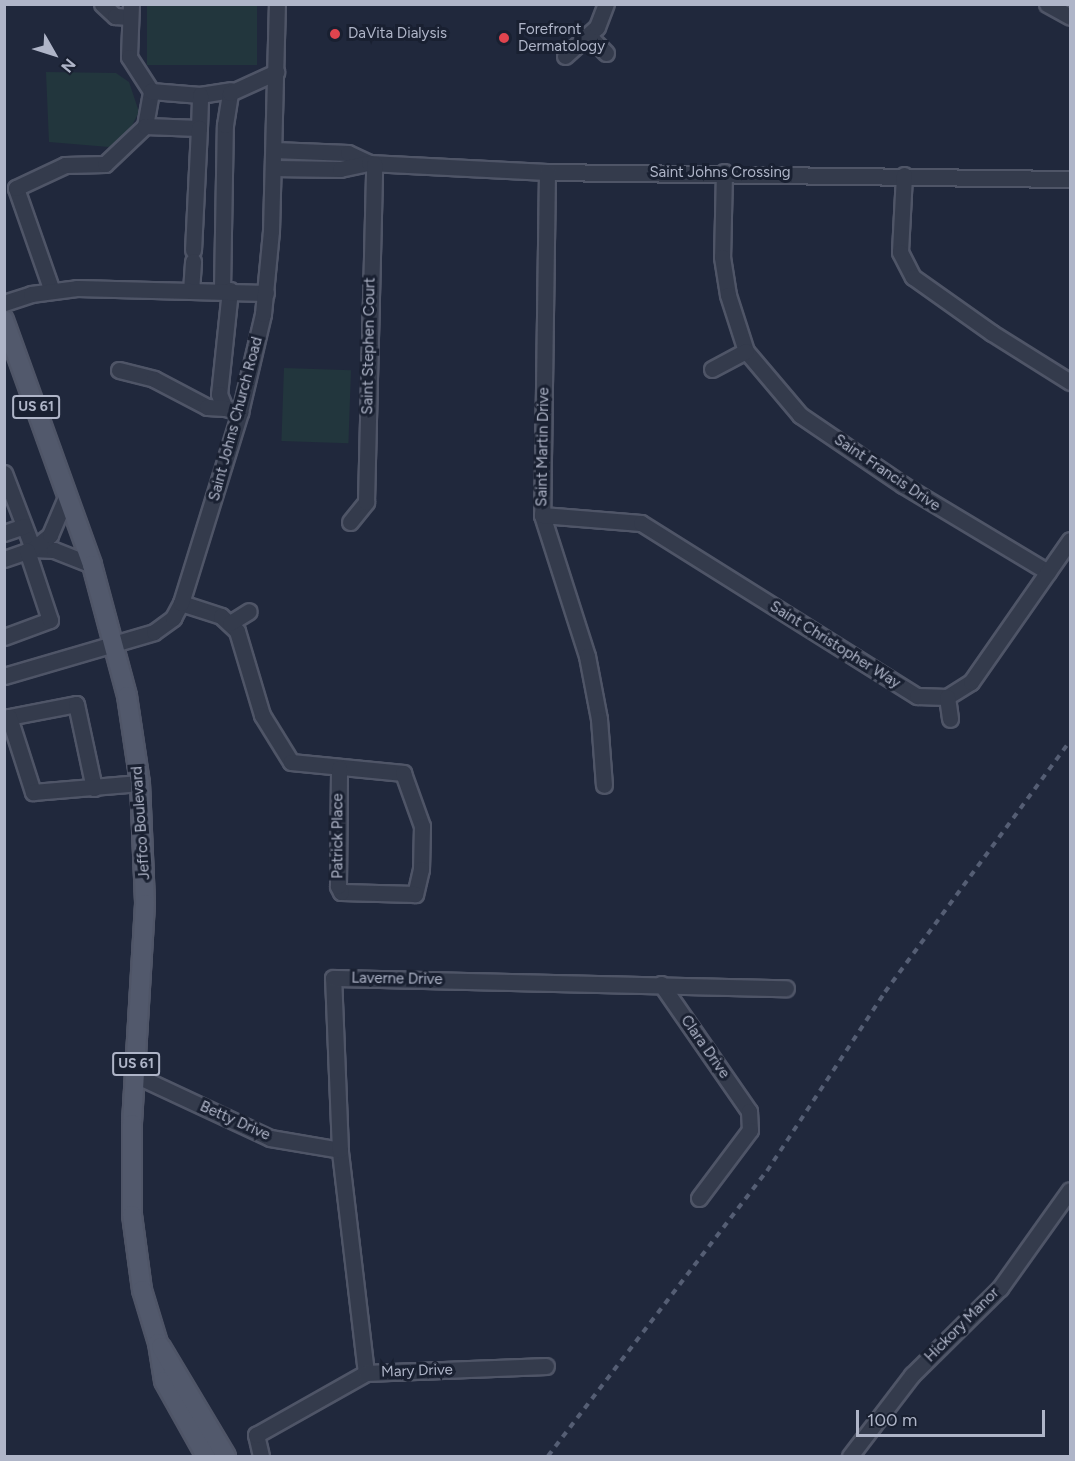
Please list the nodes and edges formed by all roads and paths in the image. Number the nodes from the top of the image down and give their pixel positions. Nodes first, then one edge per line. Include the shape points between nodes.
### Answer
1 (102, 4) edge
2 (278, 4) edge
3 (606, 4) edge
4 (1047, 4) edge
5 (131, 11) edge
6 (1071, 17) edge
7 (589, 36) junction
8 (606, 53) dead end
9 (565, 56) dead end
10 (276, 72) junction
11 (231, 90) junction
12 (151, 91) junction
13 (200, 95) junction
14 (145, 126) junction
15 (199, 128) junction
16 (274, 150) junction
17 (371, 164) junction
18 (273, 168) junction
19 (547, 172) junction
20 (724, 172) junction
21 (904, 175) junction
22 (1071, 179) edge
23 (188, 290) junction
24 (226, 290) junction
25 (52, 291) junction
26 (266, 293) junction
27 (4, 303) edge
28 (6, 332) edge
29 (746, 351) junction
30 (11, 358) edge
31 (712, 369) dead end
32 (120, 370) dead end
33 (1071, 382) edge
34 (233, 410) junction
35 (4, 473) edge
36 (67, 495) junction
37 (542, 515) junction
38 (350, 522) dead end
39 (24, 526) junction
40 (4, 532) edge
41 (1071, 540) edge
42 (30, 550) junction
43 (4, 559) edge
44 (92, 565) junction
45 (1048, 572) junction
46 (181, 603) junction
47 (249, 611) dead end
48 (231, 623) junction
49 (4, 637) edge
50 (115, 645) junction
51 (4, 676) edge
52 (947, 697) junction
53 (7, 718) edge
54 (950, 719) dead end
55 (339, 768) junction
56 (140, 783) junction
57 (604, 785) dead end
58 (94, 788) junction
59 (661, 984) junction
60 (786, 988) dead end
61 (135, 1075) junction
62 (340, 1150) junction
63 (1071, 1190) edge
64 (699, 1198) dead end
65 (158, 1343) junction
66 (546, 1366) dead end
67 (366, 1373) junction
68 (206, 1456) edge
69 (226, 1456) edge
70 (261, 1456) edge
71 (850, 1456) edge

1 - 5 street via 115,16
2 - 10 street, Saint Johns Church Road
3 - 7 street
4 - 6 street
5 - 12 street via 129,57
7 - 8 street
7 - 9 street
10 - 11 street
10 - 16 street, Saint Johns Church Road
11 - 13 street
11 - 24 street via 225,125
12 - 13 street
12 - 14 street
13 - 15 street
14 - 15 street
14 - 25 street via 105,164 65,165 16,188
15 - 23 street
16 - 17 street, Saint Johns Crossing via 348,153
16 - 18 street, Saint Johns Church Road
17 - 18 street, Saint Johns Crossing via 347,169
17 - 19 street, Saint Johns Crossing
17 - 38 street, Saint Stephen Court via 366,501
18 - 26 street, Saint Johns Church Road
19 - 20 street, Saint Johns Crossing
19 - 37 street, Saint Martin Drive
20 - 21 street, Saint Johns Crossing
20 - 29 street, Saint Francis Drive via 722,257 728,295
21 - 22 street, Saint Johns Crossing
21 - 33 street via 900,252 913,277
23 - 24 street
23 - 25 street
24 - 26 street
24 - 34 street via 219,394
25 - 27 street
26 - 34 street, Saint Johns Church Road
28 - 30 main road, Jeffco Boulevard / US 61
29 - 31 street
29 - 45 street, Saint Francis Drive via 800,415 903,485
30 - 36 main road, Jeffco Boulevard / US 61
32 - 34 street via 154,379 207,407
34 - 46 street, Saint Johns Church Road
35 - 39 street
36 - 42 street via 50,536
36 - 44 main road, Jeffco Boulevard / US 61
37 - 52 street, Saint Christopher Way via 641,524 917,696
37 - 57 street, Saint Martin Drive via 586,656 599,719
39 - 40 street
39 - 42 street
41 - 45 street
42 - 43 street
42 - 44 street via 54,550
42 - 49 street via 50,620
44 - 50 main road, Jeffco Boulevard / US 61
45 - 52 street via 971,682
46 - 48 street
46 - 50 street, Saint Johns Church Road via 165,626
47 - 48 street
48 - 55 street, Patrick Place via 241,638 262,715 288,759
50 - 51 street, Saint Johns Church Road
50 - 56 main road, Jeffco Boulevard / US 61
52 - 54 street
53 - 58 street via 33,792
53 - 58 street via 76,704
55 - 55 street, Patrick Place via 403,773 422,826 421,869 415,894 341,892
56 - 58 street
56 - 61 main road, Jeffco Boulevard / US 61 via 145,904
59 - 60 street, Laverne Drive
59 - 62 street, Laverne Drive via 333,978
59 - 64 street, Clara Drive via 749,1111 750,1130
61 - 62 street, Betty Drive via 270,1138
61 - 65 main road, Jeffco Boulevard / US 61 via 132,1215 142,1290
62 - 67 street, Laverne Drive
63 - 71 street, Hickory Manor via 1000,1288 912,1375
65 - 68 main road, Jeffco Boulevard / US 61 via 164,1381
65 - 69 main road, Jeffco Boulevard / US 61
66 - 67 street, Mary Drive
67 - 70 street, Mary Drive via 256,1435

